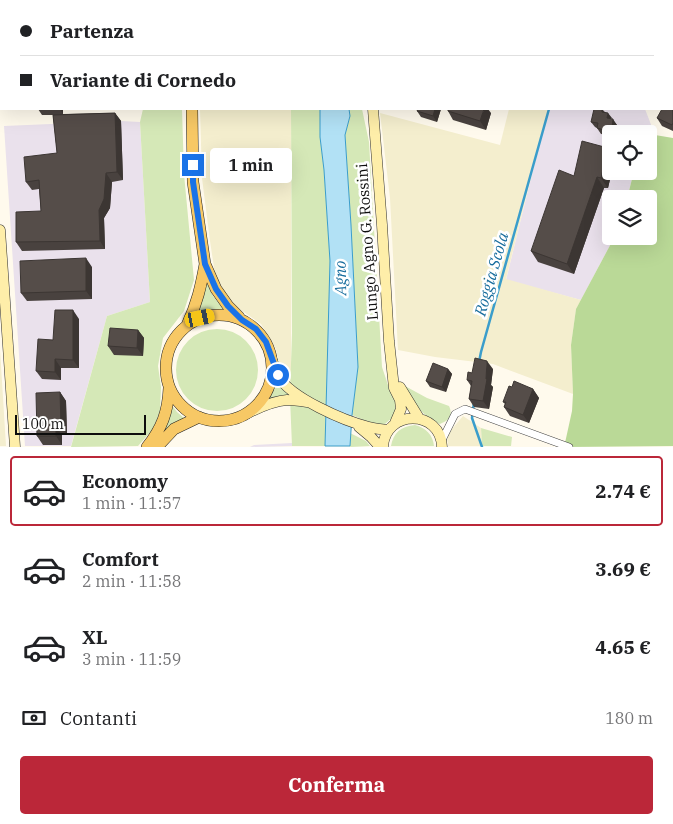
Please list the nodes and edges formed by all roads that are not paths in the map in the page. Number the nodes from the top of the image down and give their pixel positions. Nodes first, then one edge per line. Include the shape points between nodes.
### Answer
1 (192, 110) edge
2 (373, 110) edge
3 (0, 230) edge
4 (205, 264) junction
5 (242, 320) junction
6 (187, 325) junction
7 (271, 357) junction
8 (393, 373) junction
9 (169, 386) junction
10 (307, 402) junction
11 (248, 413) junction
12 (199, 417) junction
13 (419, 418) junction
14 (451, 422) junction
15 (433, 426) junction
16 (392, 427) junction
17 (371, 432) junction
18 (442, 444) edge
19 (15, 446) edge
20 (147, 446) edge
21 (157, 446) edge
22 (381, 446) edge
23 (569, 446) edge

1 - 4 main road via 193,182
2 - 8 main road, Lungo Agno G. Rossini
3 - 19 main road
4 - 5 main road via 216,289
4 - 6 main road via 195,308
5 - 6 main road via 214,315
5 - 7 main road via 256,329 266,342
6 - 9 main road via 175,337 168,352 165,370
7 - 10 main road via 278,375 288,388
7 - 11 main road via 268,389
8 - 13 main road, Lungo Agno G. Rossini
8 - 16 main road, Lungo Agno G. Rossini via 401,409
9 - 12 main road via 176,400
9 - 20 main road via 161,427
10 - 11 main road via 286,400
10 - 17 main road
11 - 12 main road via 232,420 215,421
12 - 21 main road via 174,429
13 - 15 main road, Lungo Agno G. Rossini
13 - 16 main road via 402,420
14 - 15 street via 443,427
14 - 18 street
14 - 23 street via 455,414 465,409
15 - 18 main road
16 - 17 main road
16 - 22 main road, Lungo Agno G. Rossini
17 - 22 main road

